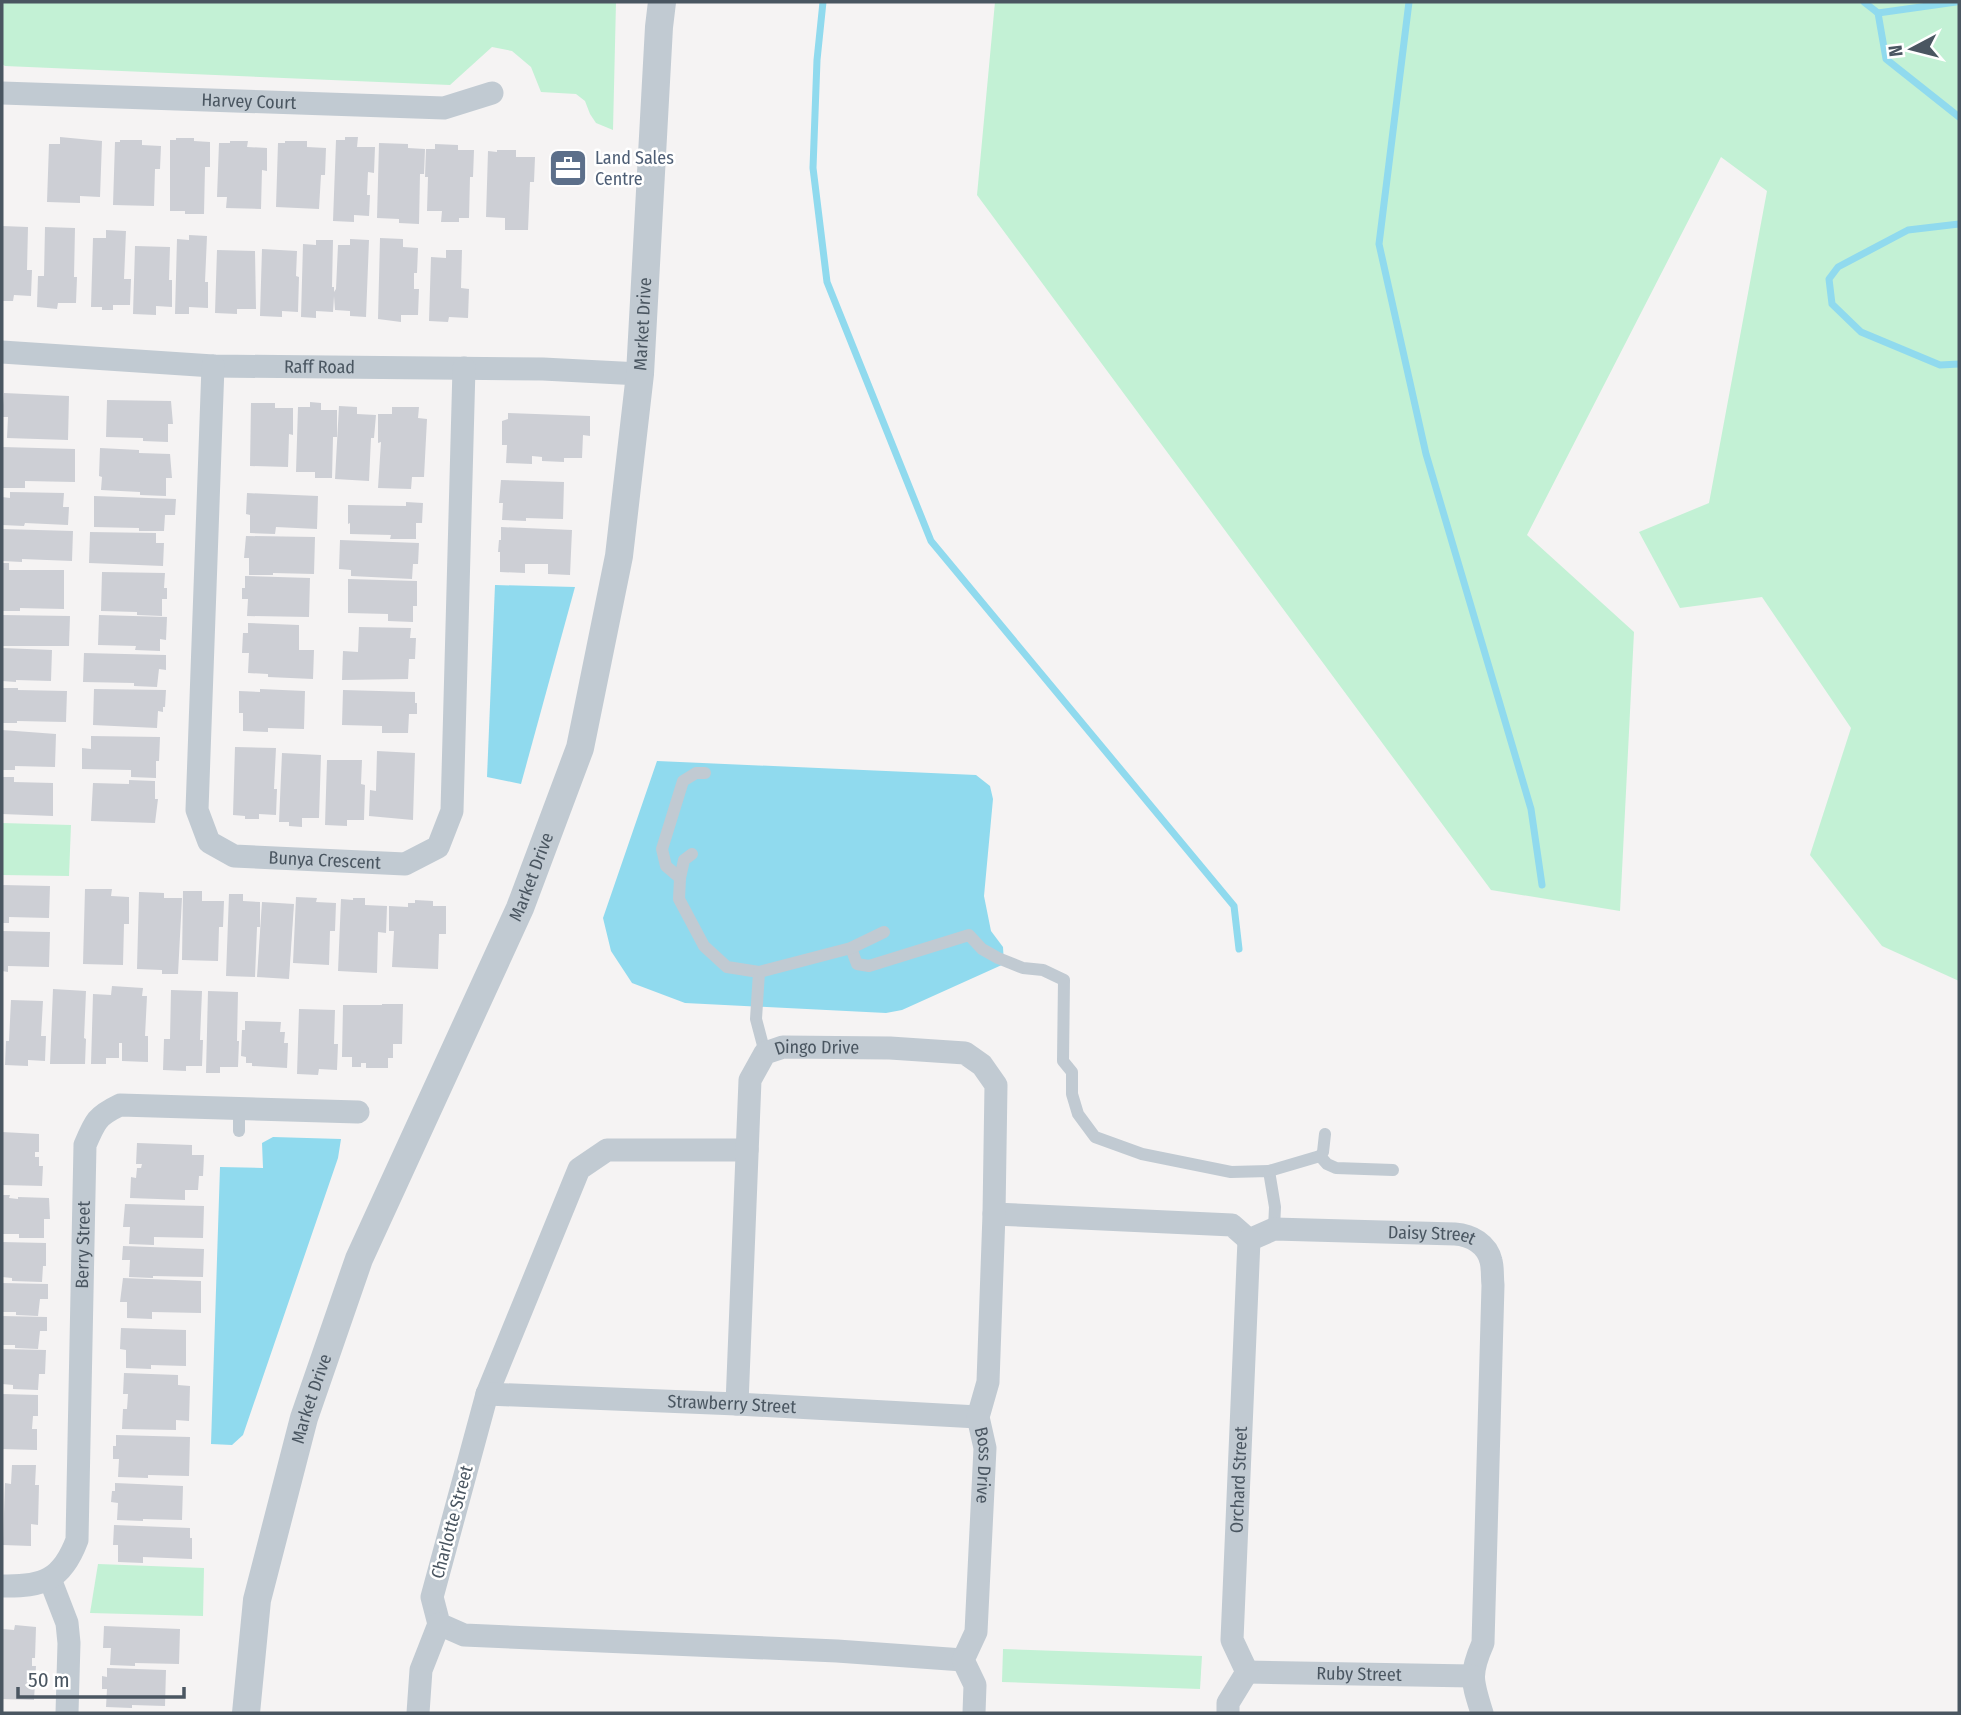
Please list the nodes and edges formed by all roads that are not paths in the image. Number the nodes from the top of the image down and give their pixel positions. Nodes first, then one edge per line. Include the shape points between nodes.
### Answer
1 (662, 2) edge
2 (2, 93) edge
3 (492, 93) dead end
4 (2, 352) edge
5 (213, 366) junction
6 (464, 368) junction
7 (640, 374) junction
8 (705, 773) dead end
9 (692, 854) dead end
10 (680, 878) junction
11 (884, 932) dead end
12 (851, 948) junction
13 (759, 972) junction
14 (765, 1053) junction
15 (358, 1112) dead end
16 (1325, 1134) dead end
17 (747, 1150) junction
18 (1320, 1156) junction
19 (1393, 1170) dead end
20 (1269, 1171) junction
21 (994, 1214) junction
22 (1274, 1229) junction
23 (1249, 1240) junction
24 (487, 1394) junction
25 (737, 1404) junction
26 (978, 1416) junction
27 (50, 1579) junction
28 (2, 1586) edge
29 (439, 1624) junction
30 (963, 1660) junction
31 (1247, 1672) junction
32 (1472, 1676) junction
33 (66, 1713) edge
34 (246, 1713) edge
35 (418, 1713) edge
36 (974, 1713) edge
37 (1228, 1713) edge
38 (1482, 1713) edge

1 - 7 street, Market Drive
2 - 3 street, Harvey Court via 444,108
4 - 5 street, Raff Road
5 - 6 street, Raff Road
5 - 6 street, Bunya Crescent via 197,810 209,842 234,856 405,864 438,847 452,811
6 - 7 street, Raff Road
7 - 34 street, Market Drive via 619,556 579,748 520,908 359,1259 304,1418 257,1600
8 - 10 lane via 683,781 663,849 666,866
9 - 10 lane via 684,860
10 - 13 lane via 679,899 704,946 727,967
11 - 12 lane
12 - 13 lane
12 - 20 lane via 857,964 869,966 969,935 998,958 1064,980 1063,1061 1072,1072 1078,1114 1095,1136 1142,1154 1231,1172
13 - 14 lane via 757,1019
14 - 17 street, Dingo Drive via 750,1080
14 - 21 street, Dingo Drive via 783,1047 965,1053 982,1065 996,1085
15 - 27 street, Berry Street via 239,1120 120,1105 101,1114 85,1145 77,1540 69,1560
16 - 18 lane
17 - 24 street, Charlotte Street via 607,1150 579,1169
17 - 25 street, Dingo Drive
18 - 19 lane via 1336,1168
18 - 20 lane
20 - 22 lane
21 - 23 street via 1232,1226
21 - 26 street, Boss Drive via 988,1381
22 - 23 street, Daisy Street
22 - 32 street, Daisy Street via 1464,1234 1479,1241 1491,1258 1483,1643
23 - 31 street, Orchard Street via 1231,1640
24 - 25 street, Strawberry Street
24 - 29 street, Charlotte Street via 432,1597
25 - 26 street, Strawberry Street
26 - 30 street, Boss Drive via 985,1448 976,1632
27 - 28 street via 26,1587
27 - 33 street via 67,1623
29 - 30 street via 464,1635
29 - 35 street via 421,1670
30 - 36 street via 975,1685
31 - 32 street, Ruby Street
31 - 37 street via 1228,1703
32 - 38 street

